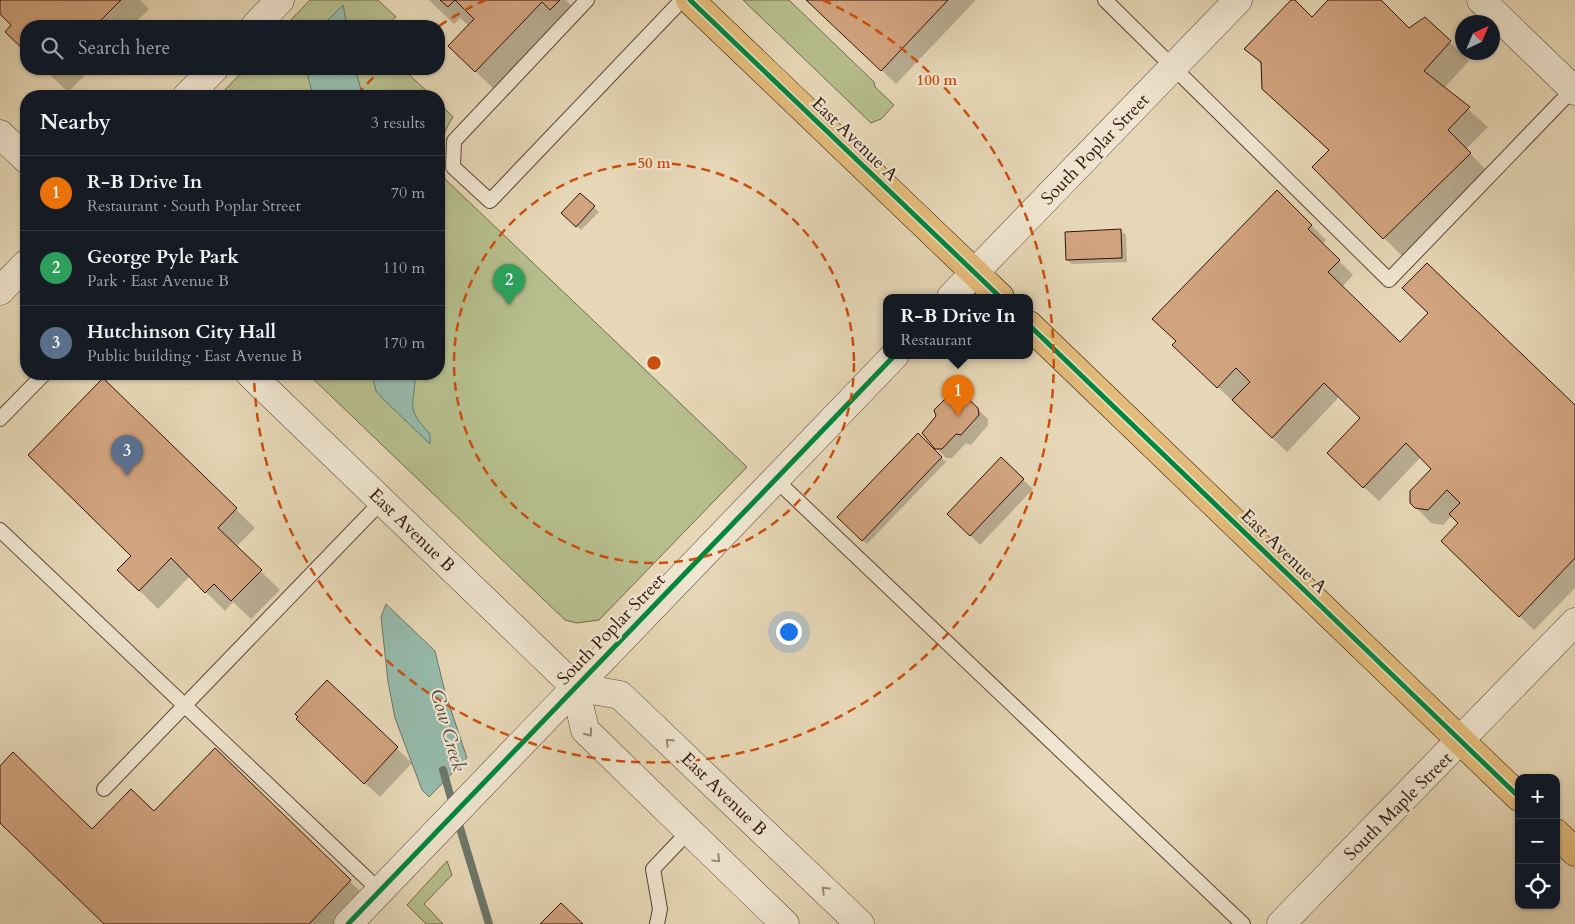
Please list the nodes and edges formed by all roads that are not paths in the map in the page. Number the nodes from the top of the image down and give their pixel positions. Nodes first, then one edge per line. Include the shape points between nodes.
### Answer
1 (587, 0) edge
2 (682, 0) edge
3 (690, 0) edge
4 (1105, 0) edge
5 (1238, 0) edge
6 (1482, 0) edge
7 (1174, 67) junction
8 (208, 75) edge
9 (193, 90) edge
10 (1574, 90) edge
11 (0, 134) edge
12 (20, 153) edge
13 (20, 270) edge
14 (974, 273) junction
15 (0, 291) edge
16 (954, 294) edge
17 (997, 294) edge
18 (1033, 329) edge
19 (891, 359) edge
20 (38, 380) edge
21 (256, 380) edge
22 (0, 419) edge
23 (775, 478) junction
24 (382, 501) junction
25 (0, 530) edge
26 (1575, 622) edge
27 (575, 687) junction
28 (185, 705) junction
29 (1461, 741) junction
30 (104, 789) dead end
31 (1515, 793) edge
32 (689, 831) junction
33 (1560, 837) edge
34 (1575, 852) edge
35 (380, 891) junction
36 (348, 924) edge
37 (657, 924) edge
38 (785, 924) edge
39 (860, 924) edge
40 (1243, 924) edge
41 (1281, 924) edge

1 - 2 lane via 454,141 453,167 490,201
3 - 14 main road, East Avenue A
4 - 7 lane
5 - 7 street, South Poplar Street
6 - 10 street
7 - 10 lane via 1389,280
7 - 14 street, South Poplar Street
8 - 9 street
11 - 12 street
13 - 15 street
14 - 16 street, South Poplar Street
14 - 17 main road, East Avenue A
18 - 29 main road, East Avenue A
19 - 23 street, South Poplar Street
20 - 22 lane
21 - 24 street, East Avenue B
23 - 27 street, South Poplar Street
23 - 40 lane
24 - 27 street, East Avenue B
24 - 28 lane
25 - 28 lane
26 - 29 street, South Maple Street
27 -> 32 street via 585,730
27 - 35 street, South Poplar Street
39 -> 27 street, East Avenue B via 620,695
28 - 30 lane
28 - 35 lane
29 - 31 main road, East Avenue A
29 - 41 street, South Maple Street
32 - 37 lane via 653,869 660,909
32 -> 38 street
33 - 34 main road
35 - 36 street, South Poplar Street

